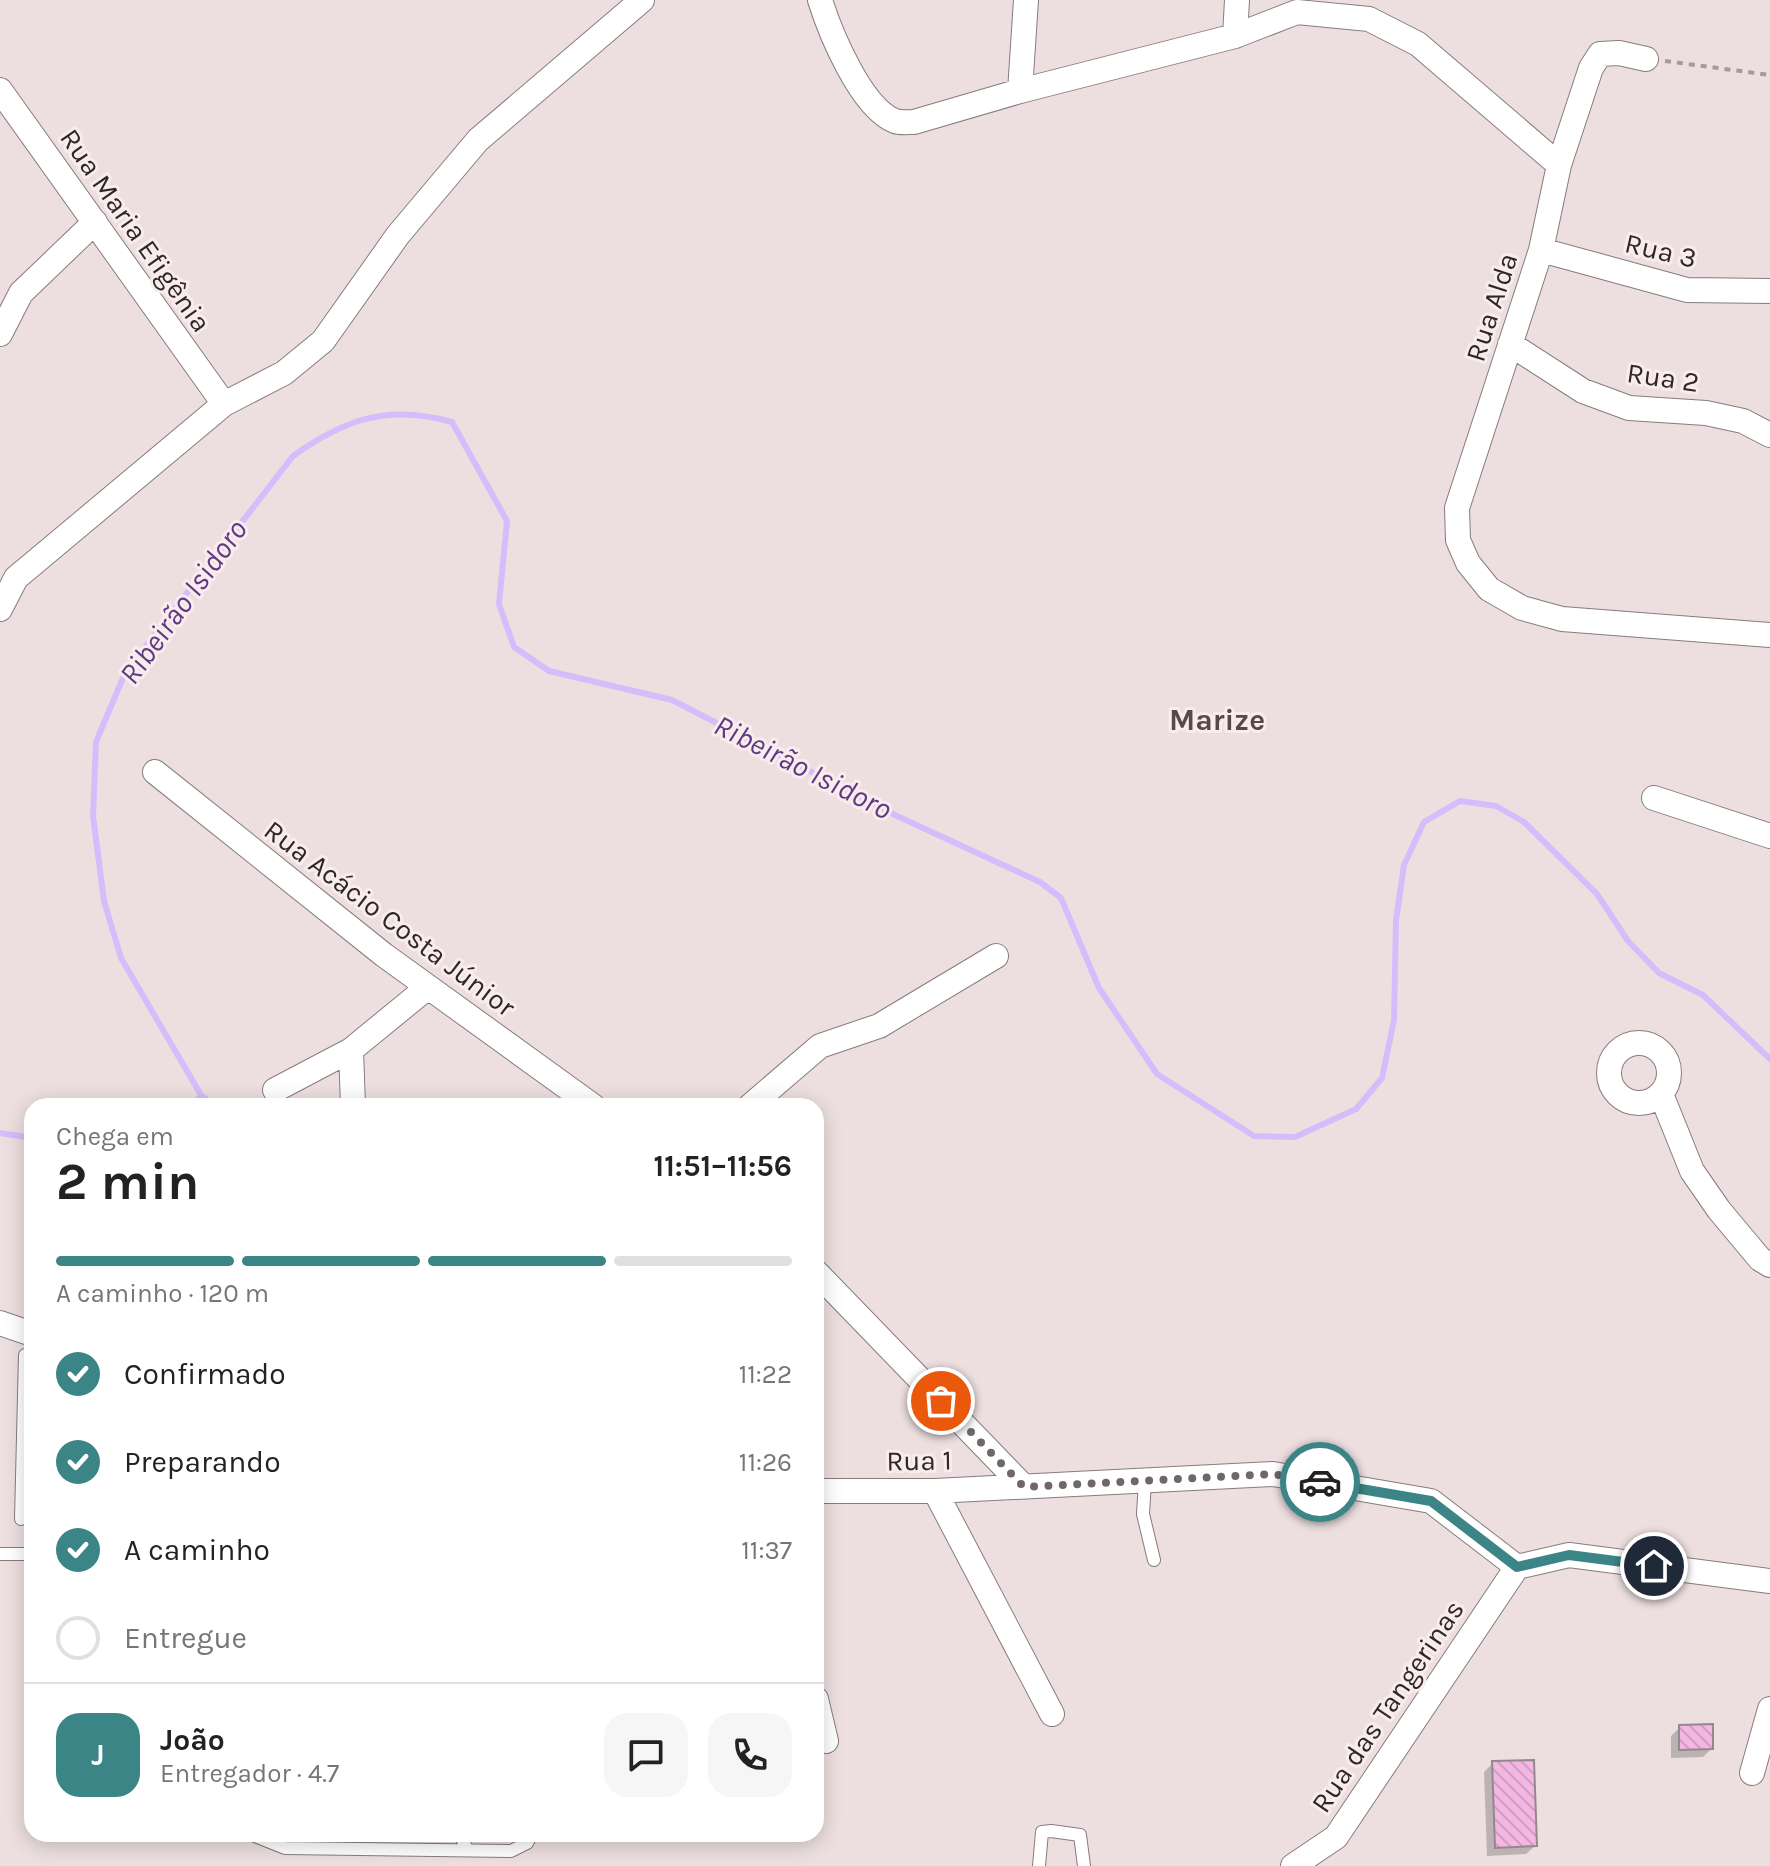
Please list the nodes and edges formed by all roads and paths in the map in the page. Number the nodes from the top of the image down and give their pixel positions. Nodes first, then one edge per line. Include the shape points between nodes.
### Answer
1 (642, 0) edge
2 (820, 0) edge
3 (1026, 0) edge
4 (1237, 0) edge
5 (1235, 36) junction
6 (1646, 59) joint
7 (1770, 75) edge
8 (0, 90) edge
9 (1020, 91) junction
10 (1559, 165) junction
11 (95, 222) junction
12 (1541, 250) junction
13 (1770, 291) edge
14 (0, 334) edge
15 (1510, 344) junction
16 (224, 404) junction
17 (1770, 435) edge
18 (0, 609) edge
19 (1770, 635) edge
20 (155, 772) dead end
21 (1654, 798) dead end
22 (1770, 836) edge
23 (996, 956) dead end
24 (428, 987) junction
25 (351, 1050) junction
26 (275, 1090) dead end
27 (1661, 1094) dead end
28 (353, 1098) edge
29 (582, 1098) edge
30 (759, 1098) edge
31 (1770, 1265) edge
32 (824, 1280) edge
33 (0, 1323) edge
34 (24, 1339) edge
35 (24, 1430) edge
36 (1145, 1481) junction
37 (1024, 1487) junction
38 (824, 1491) edge
39 (935, 1491) junction
40 (21, 1519) dead end
41 (0, 1554) edge
42 (24, 1554) edge
43 (1154, 1560) dead end
44 (1517, 1567) junction
45 (1770, 1581) edge
46 (1770, 1709) edge
47 (1052, 1714) dead end
48 (824, 1733) edge
49 (826, 1741) dead end
50 (1752, 1773) dead end
51 (270, 1842) edge
52 (464, 1842) edge
53 (528, 1842) edge
54 (467, 1850) junction
55 (1039, 1866) edge
56 (1084, 1866) edge
57 (1293, 1866) edge

1 - 16 street via 478,140 398,235 323,341 284,373
2 - 9 street via 860,87 881,113 897,122 914,122
3 - 9 street
4 - 5 street
5 - 9 street
5 - 10 street via 1297,12 1369,19 1418,44
6 - 7 path
6 - 10 street, Rua Alda via 1600,54
8 - 11 street, Rua Maria Efigênia
10 - 12 street, Rua Alda
11 - 14 street via 21,293
11 - 16 street, Rua Maria Efigênia
12 - 13 street, Rua 3 via 1687,290
12 - 15 street, Rua Alda
15 - 17 street, Rua 2 via 1583,391 1629,408 1706,413 1743,421
15 - 19 street, Rua Alda via 1457,508 1458,540 1489,589 1522,608 1562,619
16 - 18 street via 16,578
20 - 24 street, Rua Acácio Costa Júnior
21 - 22 street
23 - 30 street via 879,1026 820,1046
24 - 25 street
24 - 29 street, Rua Acácio Costa Júnior
25 - 26 street
25 - 28 street
27 - 31 street via 1692,1171 1719,1210
32 - 37 street
33 - 34 street
35 - 40 lane
36 - 37 street
36 - 43 lane via 1143,1514
36 - 44 street via 1273,1474 1431,1501
37 - 39 street, Rua 1
38 - 39 street, Rua 1
39 - 47 street
41 - 42 lane
44 - 45 street via 1569,1555
44 - 57 street, Rua das Tangerinas via 1336,1837
46 - 50 street
48 - 49 street
51 - 54 lane via 285,1848
52 - 54 lane
53 - 54 lane via 511,1851
55 - 56 lane via 1042,1832 1051,1831 1080,1835

